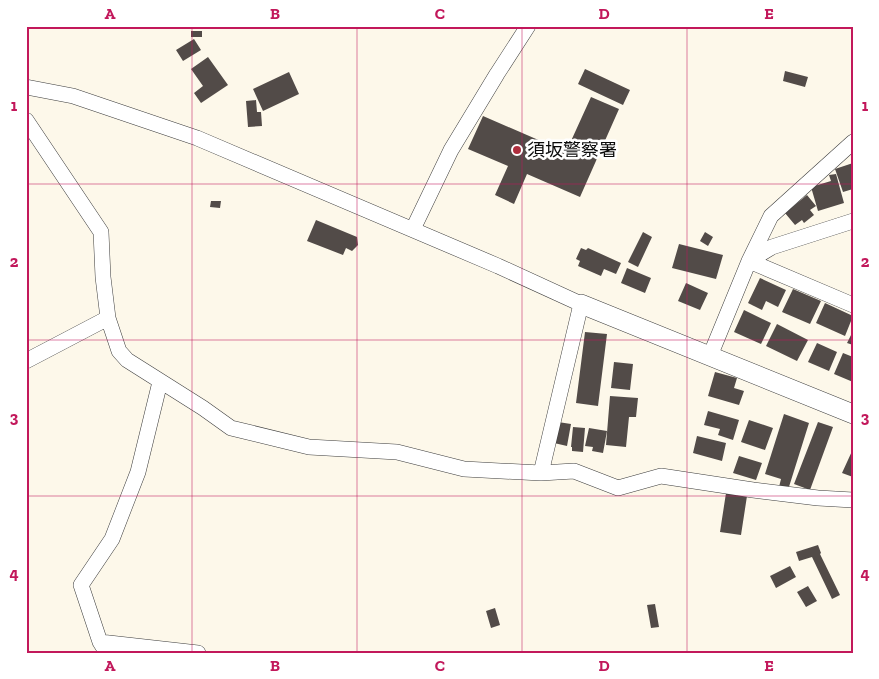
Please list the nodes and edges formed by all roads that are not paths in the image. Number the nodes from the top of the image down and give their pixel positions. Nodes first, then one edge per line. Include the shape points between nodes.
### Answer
1 (528, 26) edge
2 (26, 87) edge
3 (26, 120) edge
4 (853, 142) edge
5 (853, 221) edge
6 (413, 229) junction
7 (749, 261) junction
8 (581, 304) junction
9 (853, 305) edge
10 (108, 318) junction
11 (710, 356) junction
12 (26, 361) edge
13 (160, 382) junction
14 (853, 414) edge
15 (541, 473) junction
16 (853, 500) edge
17 (103, 647) edge
18 (198, 653) edge

1 - 6 street via 451,150
2 - 6 street via 73,96 197,138
3 - 10 street via 101,232
4 - 7 street via 771,216
5 - 7 street via 772,247
6 - 8 street
7 - 9 street
7 - 11 street
8 - 11 street
8 - 15 street
10 - 12 street
10 - 13 street via 119,351
11 - 14 street
13 - 15 street via 231,428 309,447 397,452 464,469
13 - 17 street via 135,480 112,539 81,584
15 - 16 street via 574,471 618,488 661,476 752,490
17 - 18 street

